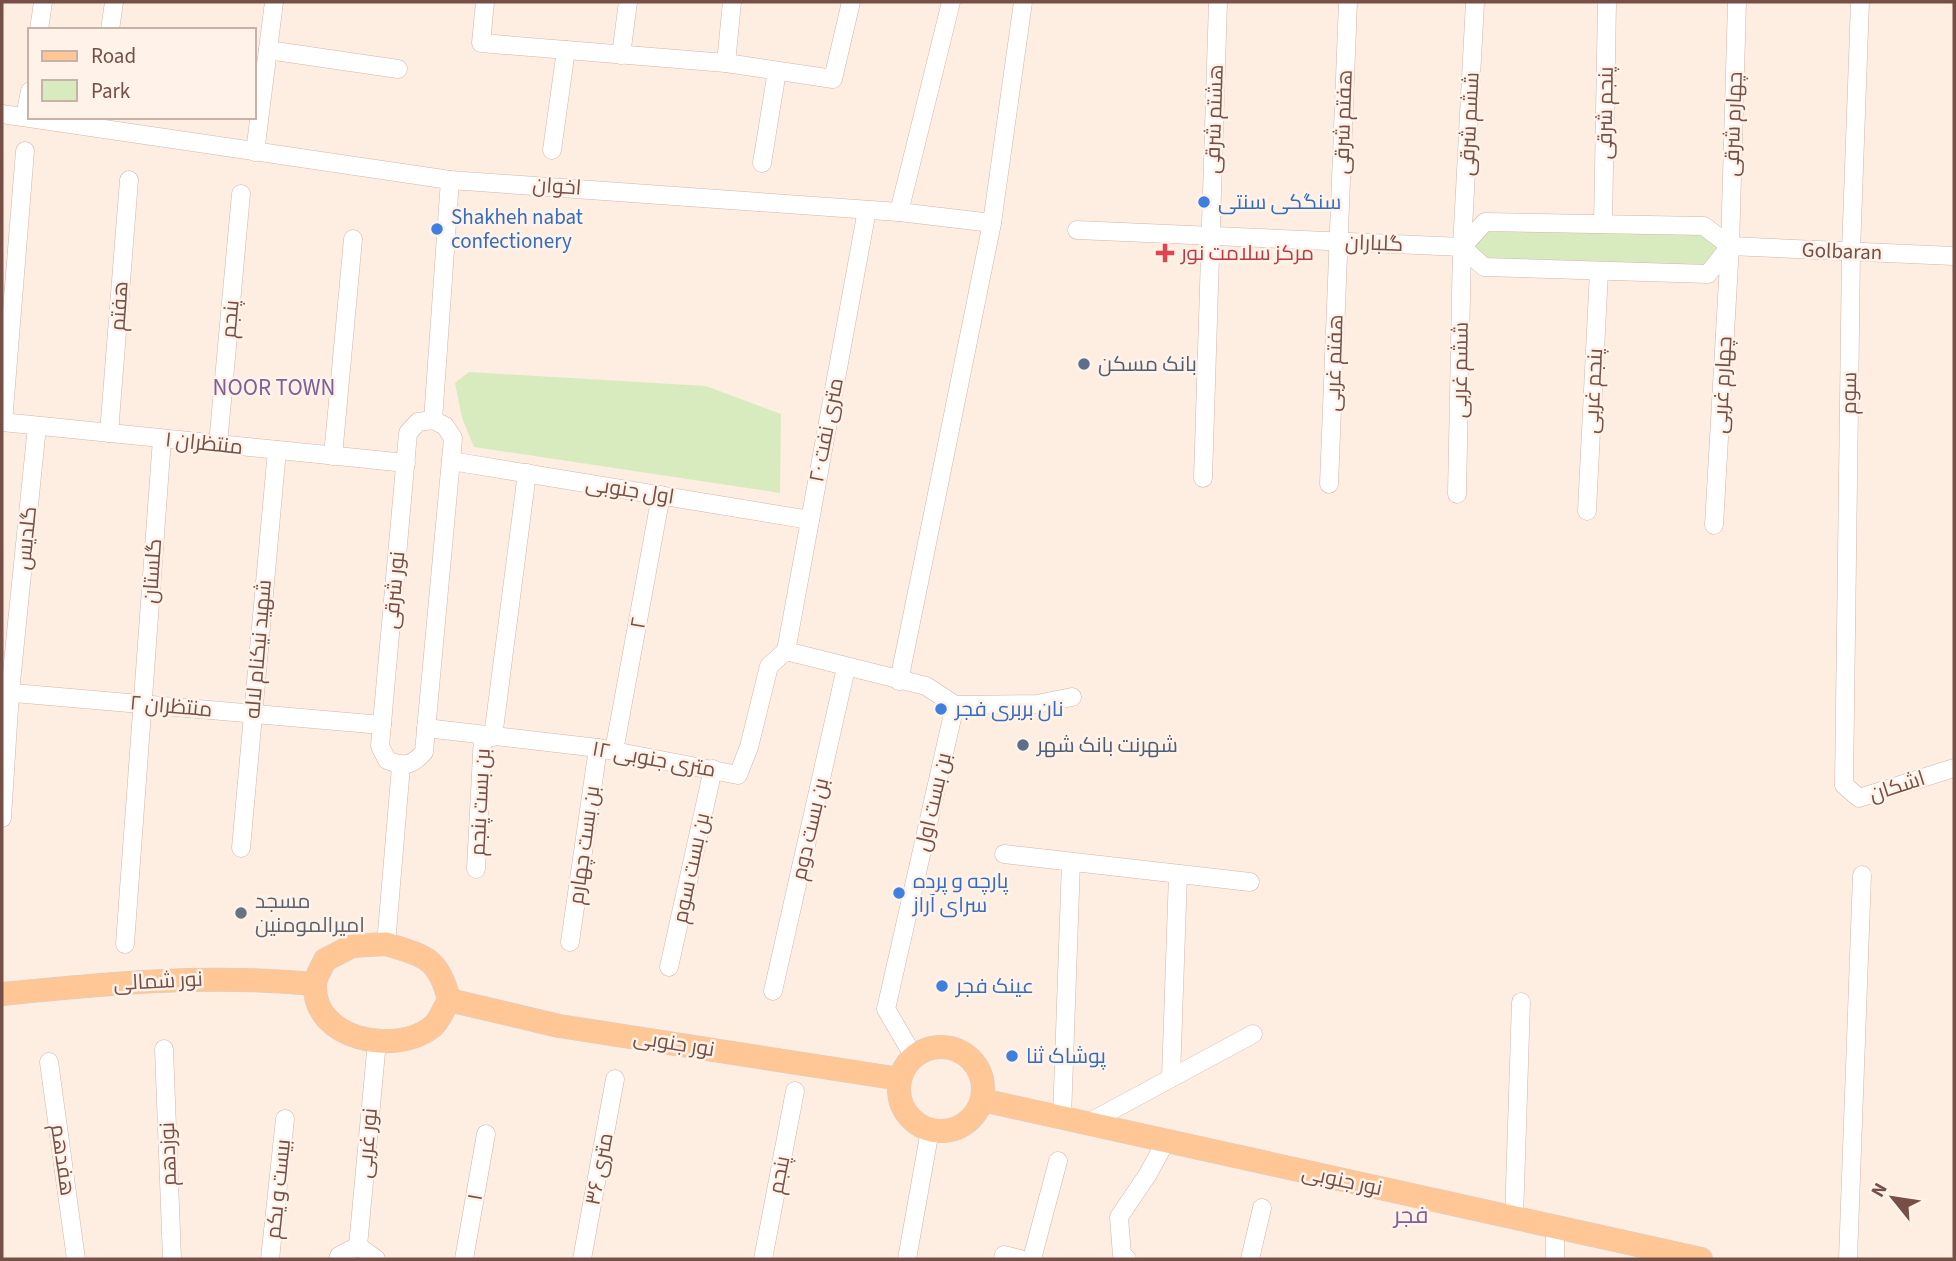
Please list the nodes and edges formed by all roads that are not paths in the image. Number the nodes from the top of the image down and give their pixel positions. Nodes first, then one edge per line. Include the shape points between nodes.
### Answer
1 (43, 2) edge
2 (114, 2) edge
3 (274, 2) edge
4 (485, 2) edge
5 (628, 2) edge
6 (732, 2) edge
7 (851, 2) edge
8 (947, 2) edge
9 (1023, 2) edge
10 (1218, 2) edge
11 (1348, 2) edge
12 (1475, 2) edge
13 (1607, 2) edge
14 (1737, 2) edge
15 (1860, 2) edge
16 (39, 28) edge
17 (110, 28) edge
18 (268, 50) junction
19 (566, 50) junction
20 (621, 55) junction
21 (726, 63) junction
22 (398, 69) dead end
23 (777, 71) junction
24 (28, 102) edge
25 (2, 114) edge
26 (25, 117) junction
27 (28, 117) edge
28 (38, 119) edge
29 (552, 150) dead end
30 (25, 151) dead end
31 (255, 152) junction
32 (762, 163) dead end
33 (129, 180) dead end
34 (450, 180) junction
35 (241, 194) dead end
36 (867, 210) junction
37 (899, 212) junction
38 (992, 223) junction
39 (1603, 224) junction
40 (1077, 230) dead end
41 (1210, 236) junction
42 (353, 239) dead end
43 (1338, 242) junction
44 (1730, 246) junction
45 (1462, 247) junction
46 (1851, 251) junction
47 (1954, 256) edge
48 (1599, 271) junction
49 (433, 420) junction
50 (2, 422) edge
51 (37, 426) junction
52 (109, 433) junction
53 (162, 439) junction
54 (218, 444) junction
55 (277, 450) junction
56 (333, 456) junction
57 (451, 461) junction
58 (406, 463) junction
59 (527, 473) junction
60 (1203, 478) dead end
61 (1329, 484) dead end
62 (1457, 494) dead end
63 (661, 495) junction
64 (1587, 511) dead end
65 (810, 520) junction
66 (1714, 525) dead end
67 (786, 651) junction
68 (846, 668) junction
69 (899, 681) junction
70 (6, 692) edge
71 (1072, 697) dead end
72 (143, 704) junction
73 (955, 705) junction
74 (252, 714) junction
75 (382, 725) junction
76 (426, 728) junction
77 (488, 737) junction
78 (606, 749) junction
79 (401, 766) junction
80 (1954, 768) edge
81 (713, 769) junction
82 (1844, 785) joint
83 (2, 818) edge
84 (241, 848) dead end
85 (1004, 854) dead end
86 (1071, 862) junction
87 (476, 869) dead end
88 (1178, 874) junction
89 (1862, 875) dead end
90 (1250, 882) dead end
91 (570, 942) dead end
92 (125, 944) dead end
93 (386, 944) junction
94 (669, 967) dead end
95 (315, 984) junction
96 (774, 991) dead end
97 (2, 994) edge
98 (449, 1000) junction
99 (1521, 1002) dead end
100 (1253, 1034) dead end
101 (377, 1041) junction
102 (164, 1049) dead end
103 (914, 1057) junction
104 (50, 1062) dead end
105 (615, 1079) dead end
106 (900, 1079) junction
107 (1171, 1079) junction
108 (795, 1091) dead end
109 (982, 1100) junction
110 (1062, 1118) junction
111 (285, 1119) dead end
112 (1088, 1124) junction
113 (930, 1130) junction
114 (486, 1135) dead end
115 (1166, 1141) junction
116 (1058, 1161) dead end
117 (1262, 1208) dead end
118 (1514, 1218) junction
119 (1555, 1227) junction
120 (358, 1246) junction
121 (76, 1259) edge
122 (172, 1259) edge
123 (270, 1259) edge
124 (338, 1259) edge
125 (376, 1259) edge
126 (464, 1259) edge
127 (582, 1259) edge
128 (763, 1259) edge
129 (907, 1259) edge
130 (1003, 1259) edge
131 (1020, 1259) edge
132 (1032, 1259) edge
133 (1127, 1259) edge
134 (1250, 1259) edge
135 (1555, 1259) edge
136 (1701, 1259) edge
137 (1848, 1259) edge

1 - 16 street
2 - 17 street
3 - 18 street
4 - 19 street via 481,43
5 - 20 street
6 - 21 street
7 - 23 street via 833,79
8 - 37 street
9 - 38 street
10 - 41 street, هشتم شرقی
11 - 43 street, هفتم شرقی
12 - 45 street, ششم شرقی
13 - 39 street, پنجم شرقی
14 - 44 street, چهارم شرقی
15 - 46 street, سوم
18 - 22 street
18 - 31 street
19 - 20 street
19 - 29 street
20 - 21 street
21 - 23 street
23 - 32 street
24 - 26 street
25 - 26 street, اخوان
26 - 27 street, اخوان
28 - 31 street, اخوان
30 - 50 street
31 - 34 street, اخوان
33 - 52 street, هفتم
34 - 36 street, اخوان
34 - 49 street
35 - 54 street, پنجم
36 - 37 street, اخوان
36 - 65 street, ۲۰ متری نفت
37 - 38 street, اخوان
38 - 69 street
39 - 44 street via 1704,226
39 - 45 street via 1485,222
40 - 41 street, گلباران
41 - 43 street, گلباران
41 - 60 street, هشتم شرقی
42 - 56 street
43 - 45 street, گلباران
43 - 61 street, هفتم غربی
44 - 46 street, Golbaran
44 - 48 street via 1708,274
44 - 66 street, چهارم غربی
45 - 48 street via 1484,267
45 - 62 street, ششم غربی
46 - 47 street, Golbaran
46 - 82 street, سوم
48 - 64 street, پنجم غربی
49 - 57 street via 445,426 453,438
49 - 58 street, نور شرقی via 418,422 408,433
50 - 51 street, منتظران ۱
51 - 52 street, منتظران ۱
51 - 70 street, گلدیس
52 - 53 street, منتظران ۱
53 - 54 street, منتظران ۱
53 - 72 street, گلستان
54 - 55 street, منتظران ۱
55 - 56 street, منتظران ۱
55 - 74 street, شهید نیکنام لاله
56 - 58 street, منتظران ۱
57 - 59 street, اول جنوبی
57 - 76 street
58 - 75 street, نور شرقی
59 - 63 street, اول جنوبی
59 - 77 street, بن بست پنجم
63 - 65 street, اول جنوبی
63 - 78 street, ۲
65 - 67 street, ۲۰ متری نفت
67 - 68 street
67 - 81 street, ۱۲ متری جنوبی via 769,666 738,775
68 - 69 street
68 - 96 street, بن بست دوم
69 - 73 street via 926,686
70 - 72 street, منتظران ۲
70 - 83 street, گلدیس
71 - 73 street via 1037,704
72 - 74 street, منتظران ۲
72 - 92 street, گلستان
73 - 103 street, بن بست اول via 886,1009
74 - 75 street, منتظران ۲
74 - 84 street, شهید نیکنام لاله
75 - 79 street, نور شرقی via 380,746 387,760
76 - 77 street, ۱۲ متری جنوبی
76 - 79 street via 424,752 415,763
77 - 78 street, ۱۲ متری جنوبی
77 - 87 street, بن بست پنجم
78 - 81 street, ۱۲ متری جنوبی
78 - 91 street, بن بست چهارم
79 - 93 street
80 - 82 street, اشکان via 1858,798
81 - 94 street, بن بست سوم
85 - 86 street
86 - 88 street
86 - 110 street
88 - 90 street
88 - 107 street
89 - 137 street
93 - 95 main road via 352,946 325,960
93 - 98 main road via 421,954 443,974
95 - 97 main road, نور شمالی via 187,978
95 - 101 main road via 322,1014 348,1034
98 - 101 main road via 434,1027 408,1040
98 - 106 main road, نور جنوبی via 559,1026
99 - 118 street
100 - 107 street
101 - 120 street, نور غربی
102 - 122 street, نوزدهم
103 - 106 main road
103 - 109 main road via 938,1047 964,1053 980,1073
104 - 121 street, هفدهم
105 - 127 street, ۳۶ متری
106 - 113 main road via 899,1092 909,1116
107 - 112 street
108 - 128 street, پنجم
109 - 110 main road, نور جنوبی
109 - 113 main road via 968,1122
110 - 112 main road, نور جنوبی
111 - 123 street, بیست و یکم
112 - 115 main road, نور جنوبی
113 - 129 street
114 - 126 street, ۱
115 - 118 main road, نور جنوبی
115 - 133 street via 1119,1217 1122,1255
116 - 132 street
117 - 134 street
118 - 119 main road, نور جنوبی
119 - 135 street
119 - 136 main road, نور جنوبی
120 - 124 street
120 - 125 street
130 - 131 street via 1004,1255

